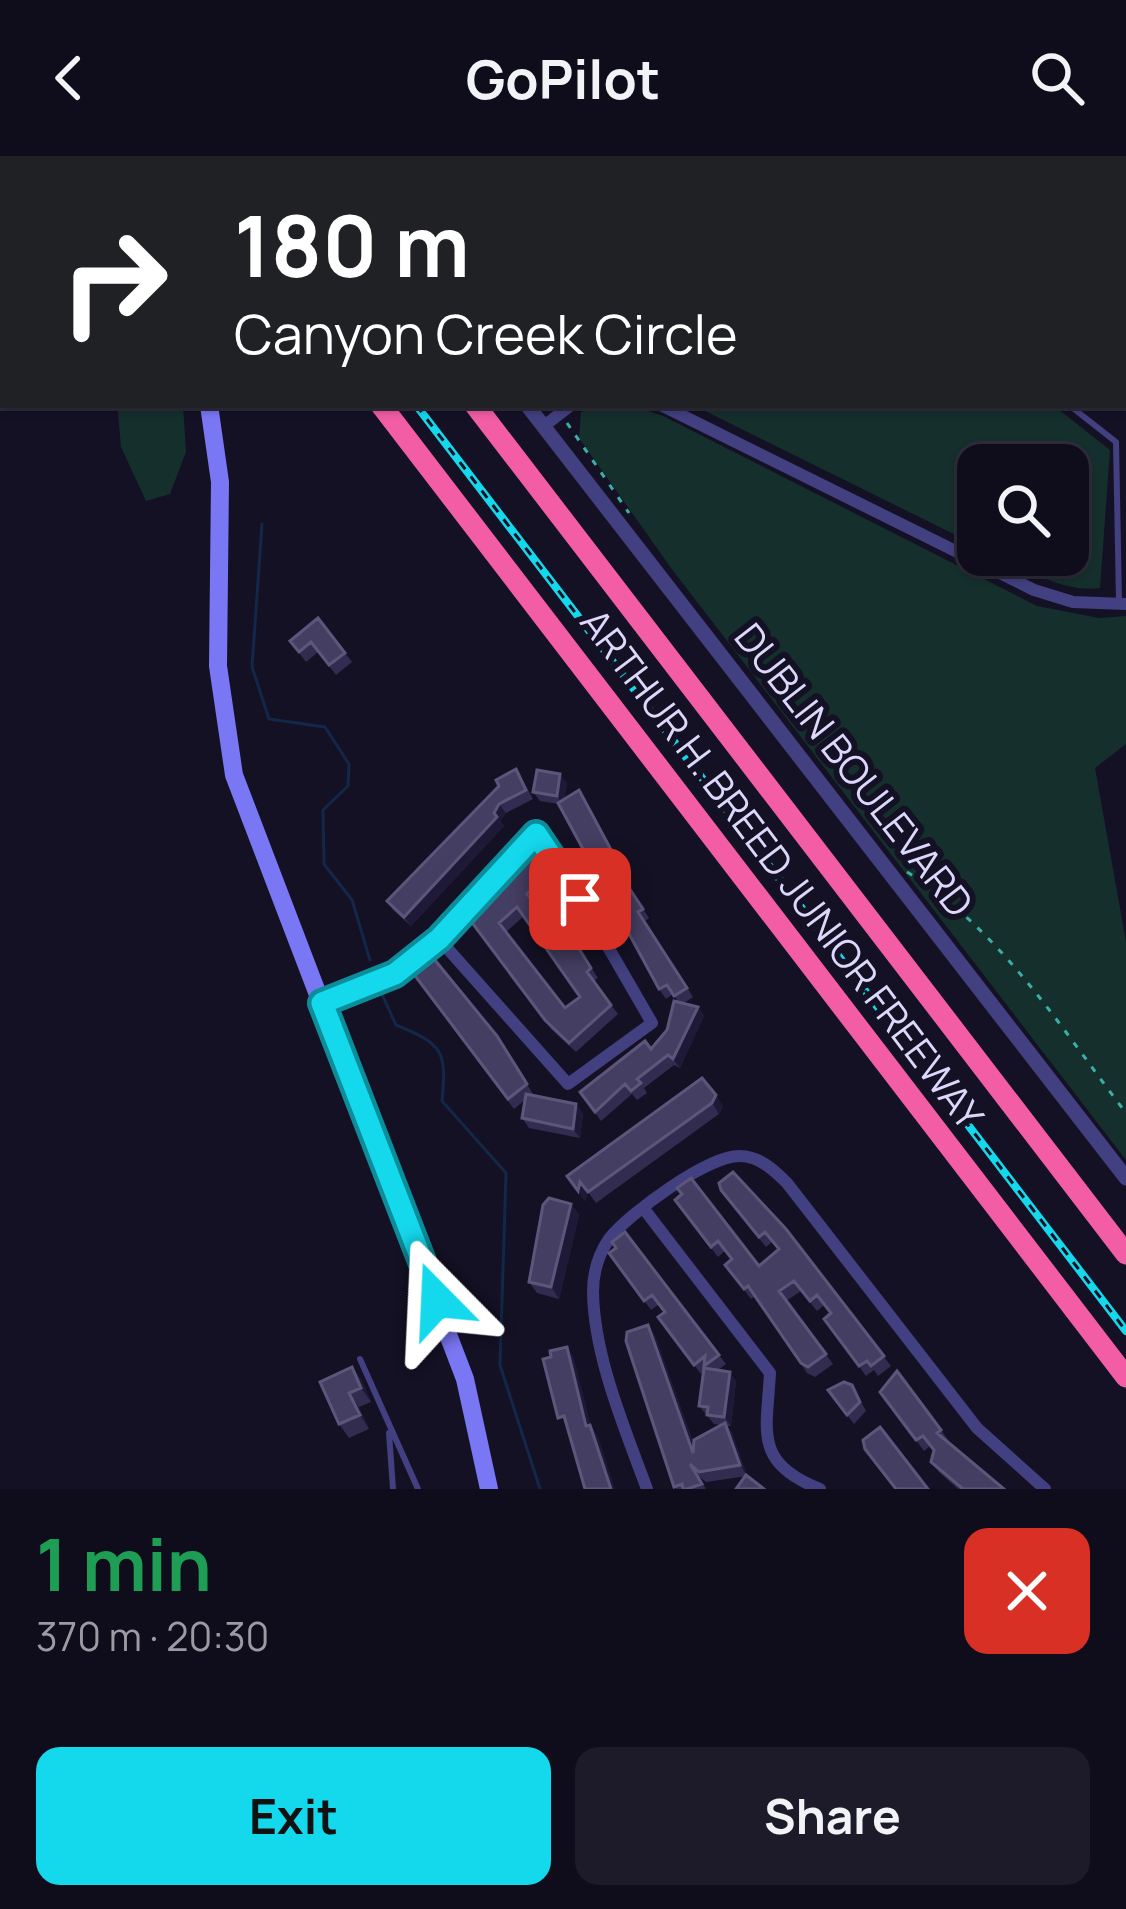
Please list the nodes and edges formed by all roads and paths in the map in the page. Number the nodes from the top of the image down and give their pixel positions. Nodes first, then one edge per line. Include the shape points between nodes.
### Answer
1 (209, 408) edge
2 (383, 408) edge
3 (477, 408) edge
4 (529, 408) edge
5 (568, 408) edge
6 (667, 408) edge
7 (1073, 408) edge
8 (544, 426) junction
9 (1122, 516) edge
10 (1123, 604) edge
11 (903, 869) dead end
12 (439, 939) junction
13 (322, 1003) junction
14 (1126, 1113) edge
15 (1126, 1178) edge
16 (644, 1209) junction
17 (1126, 1254) edge
18 (360, 1360) dead end
19 (1126, 1377) edge
20 (389, 1423) junction
21 (393, 1489) edge
22 (418, 1489) edge
23 (489, 1489) edge
24 (647, 1489) edge
25 (820, 1489) edge
26 (1045, 1489) edge

1 - 13 main road via 220,482 223,721 254,832
2 - 19 highway, ARTHUR H. BREED JUNIOR FREEWAY
3 - 17 highway, ARTHUR H. BREED JUNIOR FREEWAY
4 - 8 street, DUBLIN BOULEVARD
5 - 8 street
6 - 10 street via 1034,590
7 - 9 lane via 1116,442
8 - 15 street, DUBLIN BOULEVARD
9 - 10 lane
11 - 14 path via 1018,971
12 - 12 street via 536,834 652,1024 568,1084
12 - 13 street via 395,974
13 - 23 main road via 465,1379
16 - 24 street via 597,1258 593,1289
16 - 25 street via 770,1373 763,1428 776,1460
16 - 26 street via 715,1158 744,1155 769,1166 977,1428
18 - 20 lane
20 - 21 lane
20 - 22 lane

